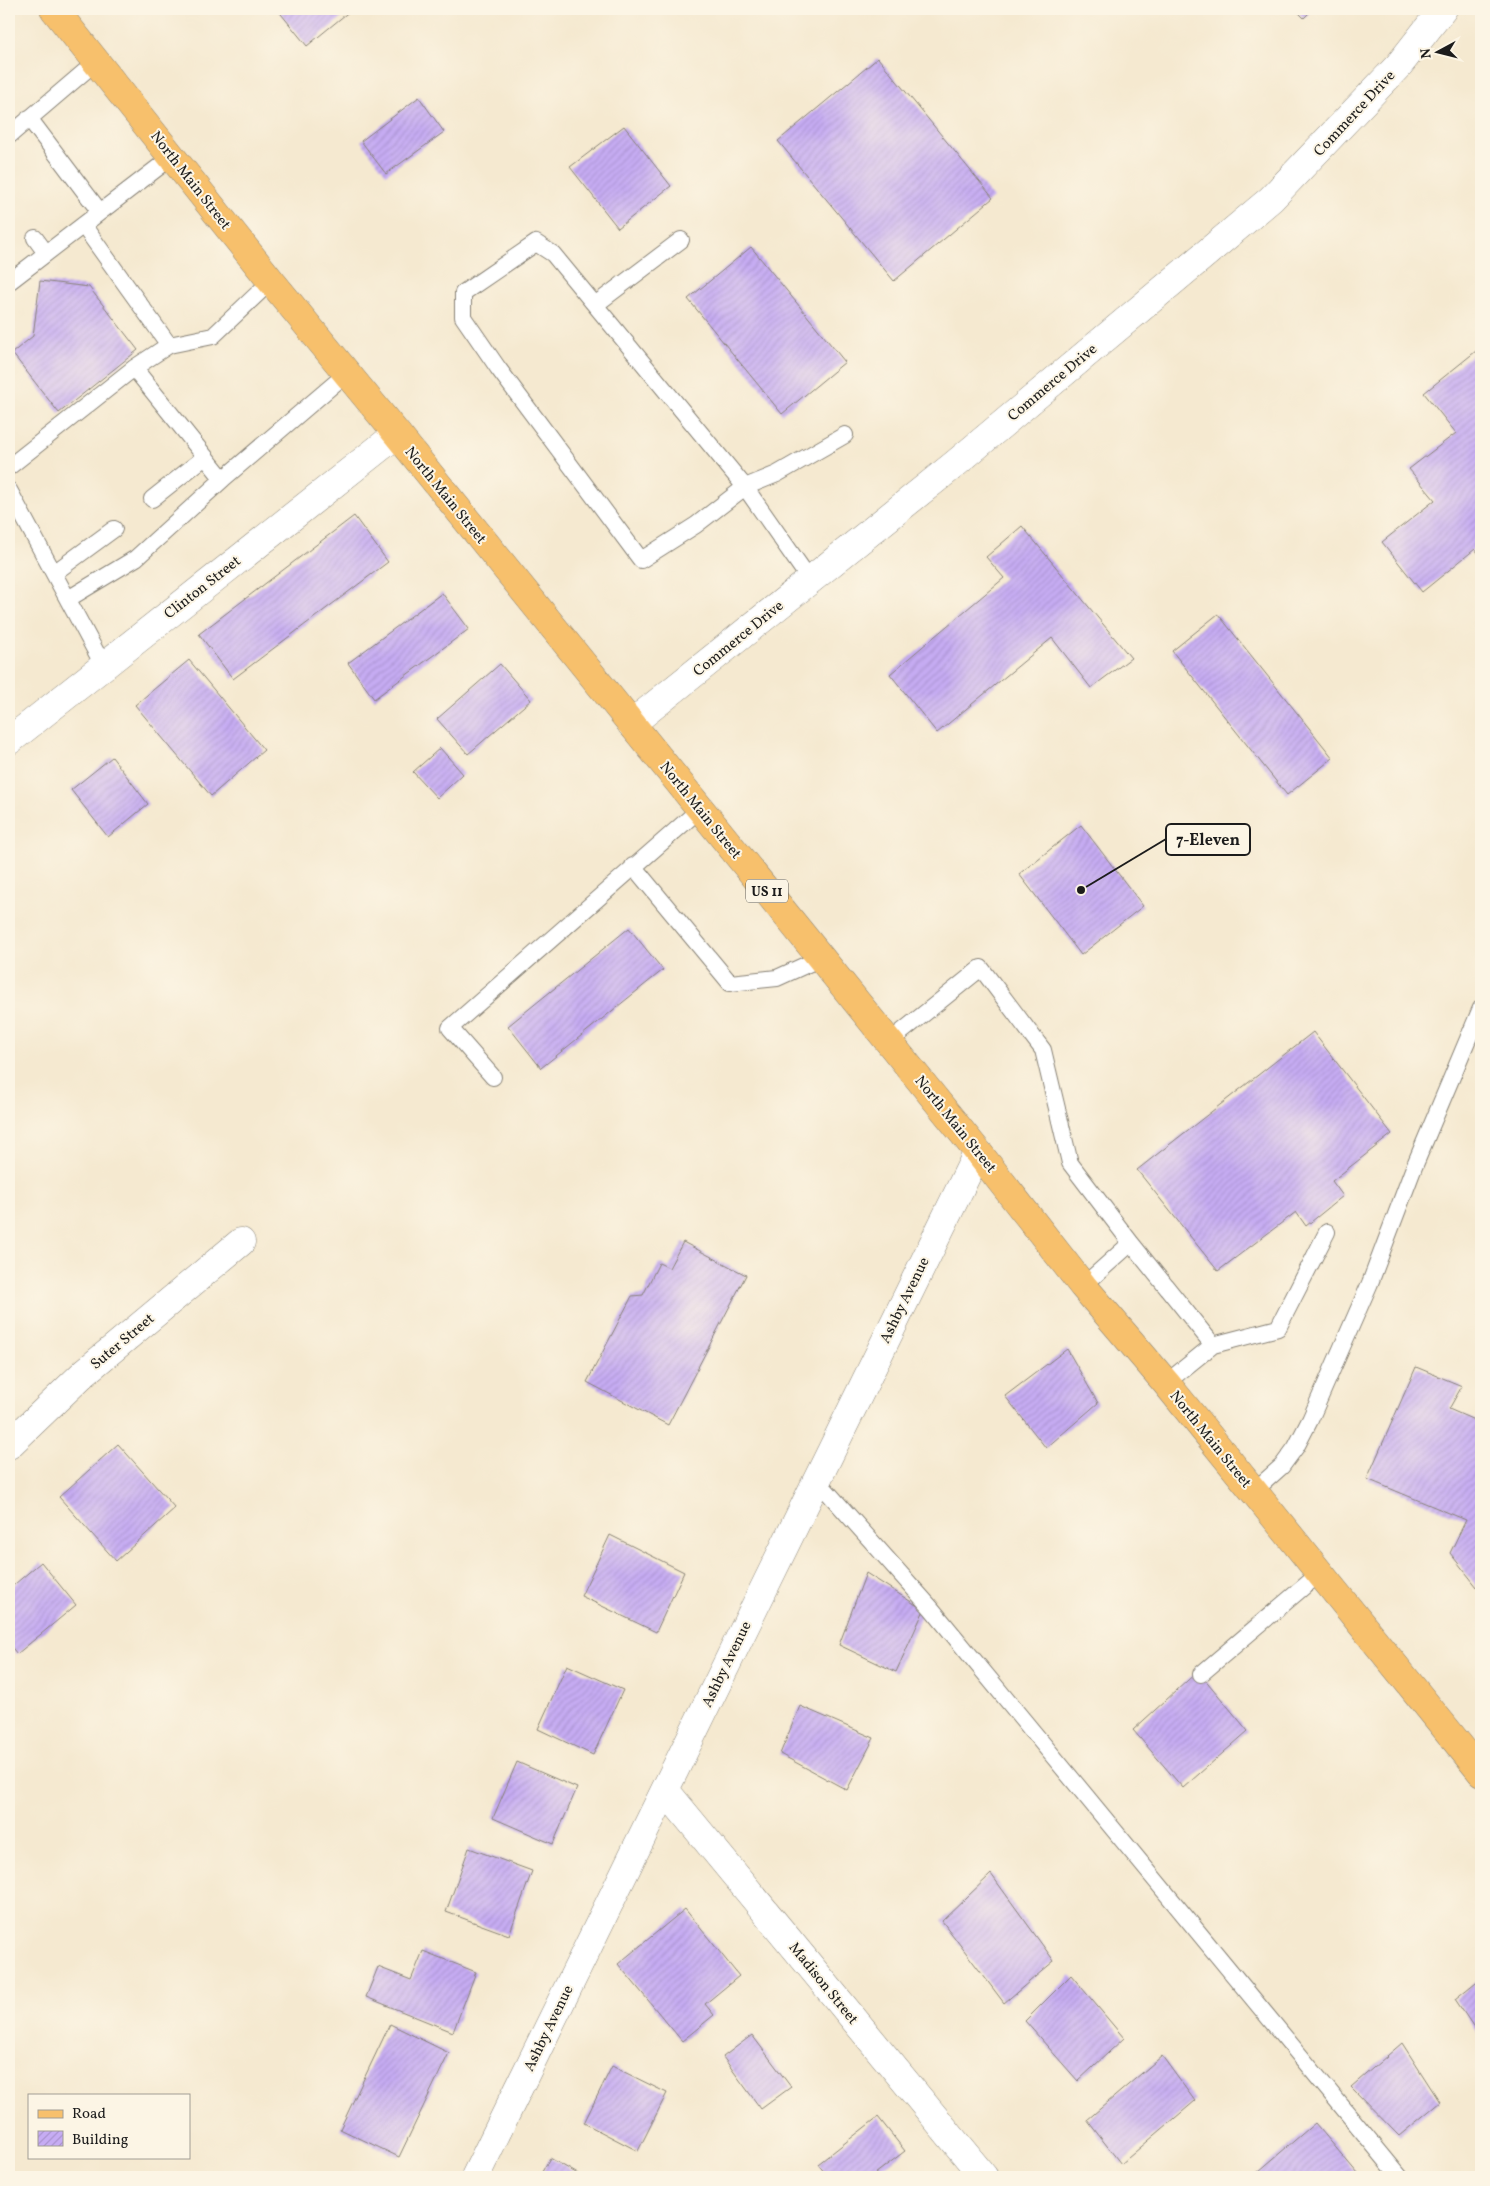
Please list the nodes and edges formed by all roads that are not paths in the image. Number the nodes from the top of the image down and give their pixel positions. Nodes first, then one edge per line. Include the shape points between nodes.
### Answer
1 (54, 9) edge
2 (1443, 9) edge
3 (96, 62) junction
4 (29, 118) junction
5 (9, 136) edge
6 (173, 156) junction
7 (100, 212) junction
8 (83, 225) junction
9 (35, 238) dead end
10 (682, 240) dead end
11 (46, 253) junction
12 (9, 282) edge
13 (271, 282) junction
14 (595, 305) junction
15 (169, 345) junction
16 (134, 368) junction
17 (347, 373) junction
18 (397, 434) junction
19 (845, 435) dead end
20 (205, 457) junction
21 (9, 467) edge
22 (222, 479) junction
23 (745, 487) junction
24 (9, 490) edge
25 (152, 499) dead end
26 (114, 529) dead end
27 (54, 573) junction
28 (810, 580) junction
29 (68, 598) junction
30 (103, 665) junction
31 (631, 724) junction
32 (9, 741) edge
33 (700, 809) junction
34 (633, 866) junction
35 (821, 958) junction
36 (1481, 1008) edge
37 (889, 1042) junction
38 (493, 1077) dead end
39 (978, 1152) junction
40 (1327, 1232) dead end
41 (241, 1242) dead end
42 (1131, 1244) junction
43 (1084, 1286) junction
44 (1213, 1345) junction
45 (1166, 1383) junction
46 (9, 1445) edge
47 (816, 1479) junction
48 (1254, 1491) junction
49 (1320, 1573) junction
50 (1201, 1674) dead end
51 (1481, 1772) edge
52 (665, 1790) junction
53 (475, 2177) edge
54 (984, 2177) edge
55 (1400, 2177) edge

1 - 3 main road, North Main Street / US 11
2 - 28 street, Commerce Drive via 1399,65 1271,199 955,464
3 - 4 lane
3 - 6 main road, North Main Street / US 11
4 - 5 lane
4 - 7 lane
6 - 7 lane
6 - 13 main road, North Main Street / US 11
7 - 8 lane
8 - 11 lane
8 - 15 lane
9 - 11 lane
10 - 14 lane
11 - 12 lane
13 - 15 lane via 213,336
13 - 17 main road, North Main Street / US 11
14 - 23 lane
14 - 23 lane via 553,254 536,243 463,293 463,317 641,560 696,526
15 - 16 lane
16 - 20 lane
16 - 21 lane
17 - 18 main road, North Main Street / US 11
17 - 22 lane
18 - 30 street, Clinton Street
18 - 31 main road, North Main Street / US 11
19 - 23 lane via 777,474
20 - 22 lane
20 - 25 lane
22 - 29 lane via 136,558
23 - 28 lane
24 - 27 lane
26 - 27 lane
27 - 29 lane
28 - 31 street, Commerce Drive
29 - 30 lane
30 - 32 street, Clinton Street
31 - 33 main road, North Main Street / US 11
33 - 34 lane
33 - 35 main road, North Main Street / US 11
34 - 35 lane via 730,983 777,978
34 - 38 lane via 450,1028
35 - 37 main road, North Main Street / US 11
36 - 48 lane via 1414,1167 1370,1283 1310,1420 1282,1466
37 - 39 main road, North Main Street / US 11
37 - 42 lane via 981,968 1043,1050 1070,1163
39 - 43 main road, North Main Street / US 11
39 - 47 street, Ashby Avenue
40 - 44 lane via 1278,1328
41 - 46 street, Suter Street via 85,1372
42 - 43 lane
42 - 44 lane
43 - 45 main road, North Main Street / US 11
44 - 45 lane
45 - 48 main road, North Main Street / US 11
47 - 52 street, Ashby Avenue
47 - 55 lane via 931,1608
48 - 49 main road, North Main Street / US 11
49 - 50 lane
49 - 51 main road, North Main Street / US 11
52 - 53 street, Ashby Avenue
52 - 54 street, Madison Street

